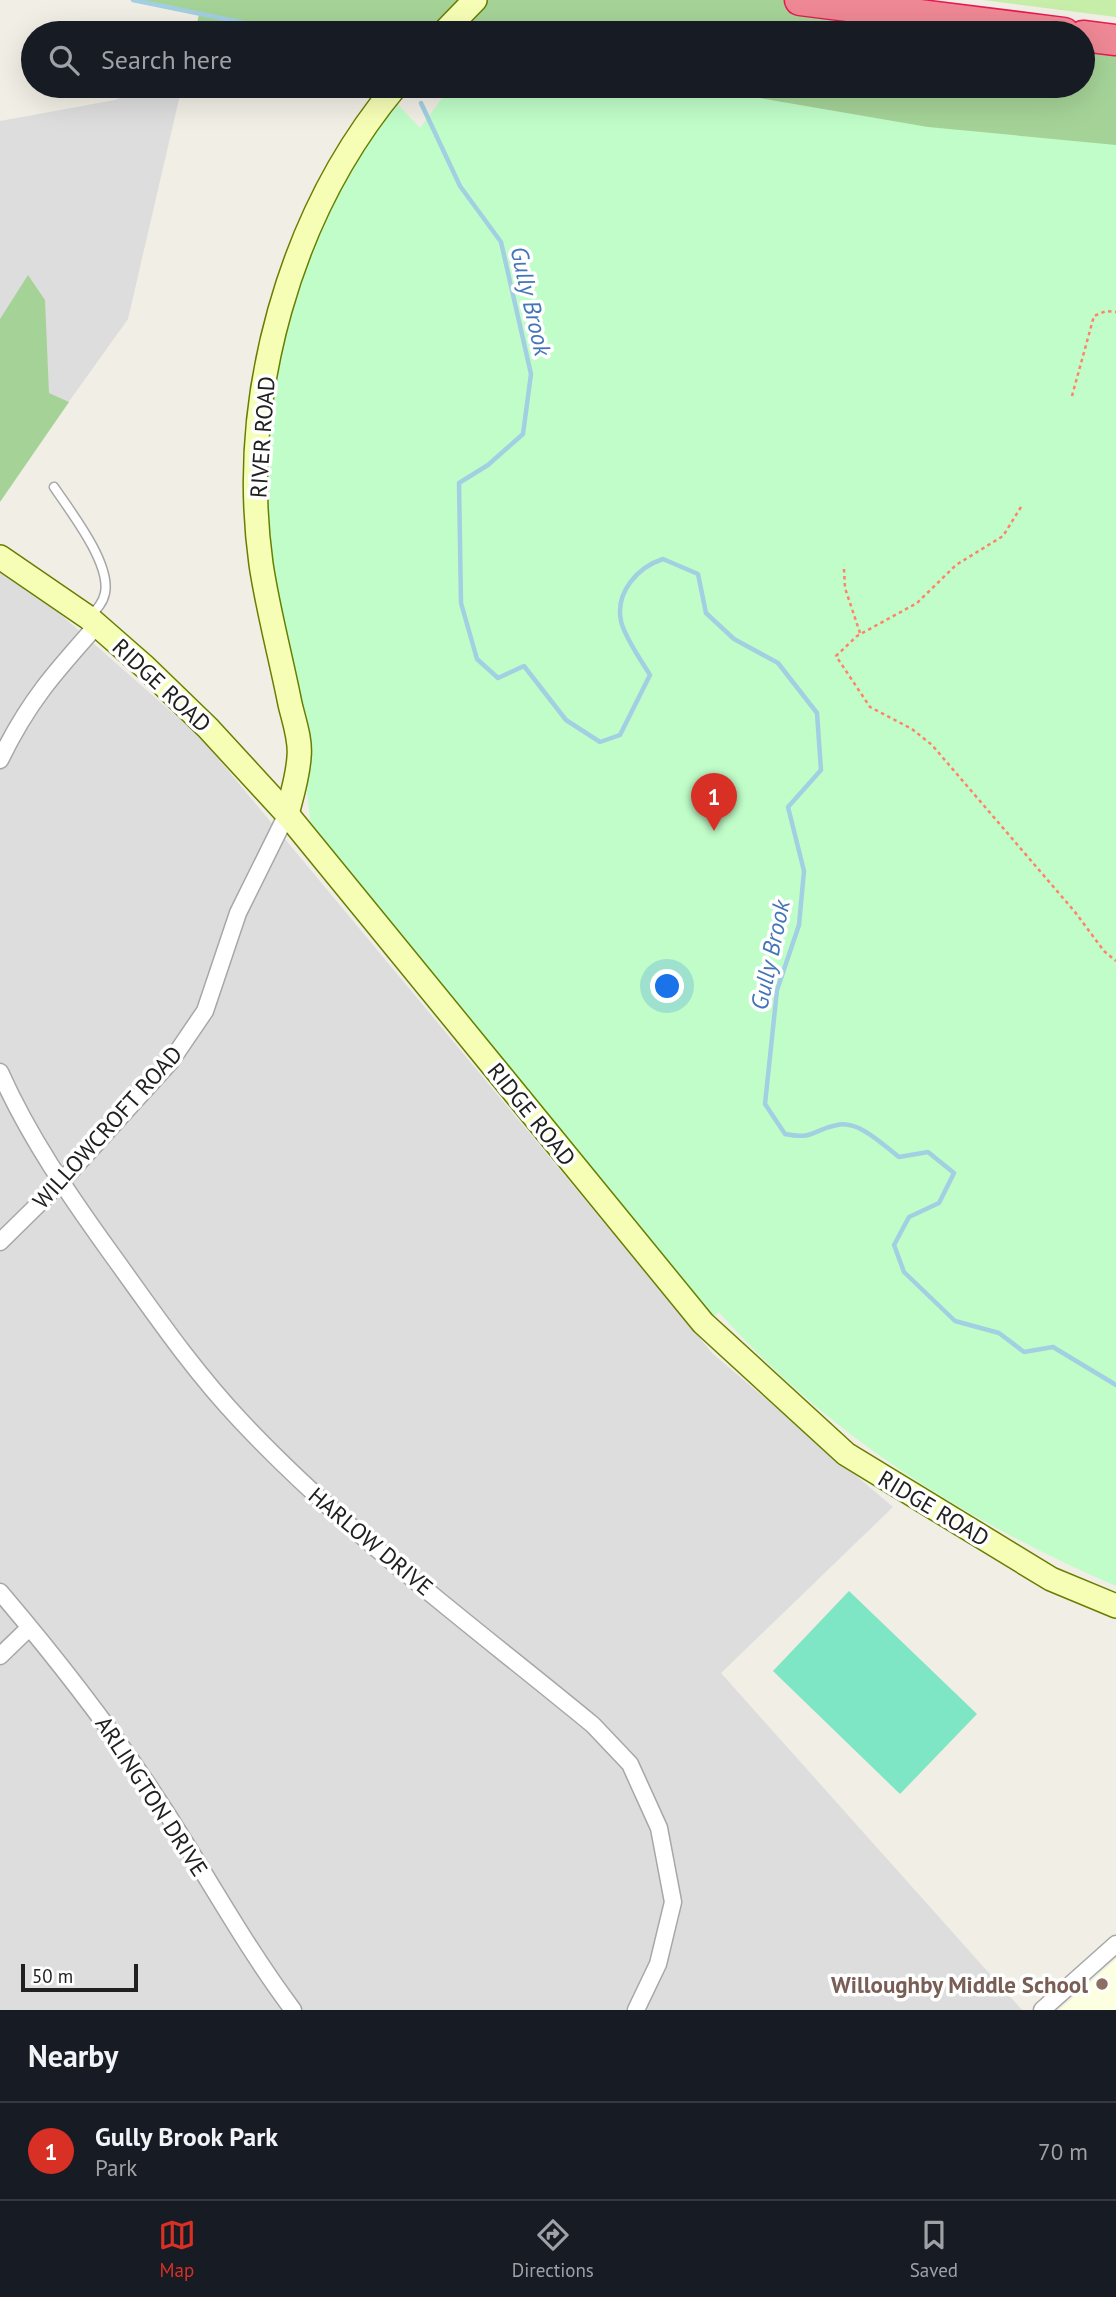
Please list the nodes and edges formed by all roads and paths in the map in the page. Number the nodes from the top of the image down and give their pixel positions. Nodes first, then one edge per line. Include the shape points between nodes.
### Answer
1 (475, 0) edge
2 (800, 0) edge
3 (455, 21) edge
4 (968, 21) edge
5 (1095, 37) edge
6 (1116, 40) edge
7 (388, 98) edge
8 (1116, 312) edge
9 (1072, 396) dead end
10 (54, 487) dead end
11 (1021, 507) dead end
12 (0, 557) edge
13 (844, 569) dead end
14 (93, 621) junction
15 (860, 634) junction
16 (0, 760) edge
17 (287, 814) junction
18 (1116, 961) edge
19 (0, 1072) edge
20 (61, 1182) junction
21 (0, 1242) edge
22 (0, 1592) edge
23 (1116, 1606) edge
24 (29, 1628) junction
25 (0, 1656) edge
26 (1116, 1944) edge
27 (293, 2010) edge
28 (636, 2010) edge
29 (1042, 2010) edge

1 - 3 main road
2 - 4 highway
5 - 6 highway
7 - 17 main road, RIVER ROAD via 334,176 296,258 270,349 260,417 256,493 261,564 300,754
8 - 9 path via 1094,316
10 - 14 lane via 93,548 106,584
11 - 15 path via 1003,536 956,565 917,603
12 - 14 main road, RIDGE ROAD
13 - 15 path via 845,588
14 - 16 street via 21,716
14 - 17 main road, RIDGE ROAD via 208,728
15 - 18 path via 836,656 870,707 932,745
17 - 20 street, WILLOWCROFT ROAD via 238,913 205,1011 171,1061
17 - 23 main road, RIDGE ROAD via 703,1323 846,1454 1051,1579
19 - 20 street, HARLOW DRIVE
20 - 21 street, WILLOWCROFT ROAD
20 - 28 street, HARLOW DRIVE via 189,1363 240,1420 302,1483 593,1725 630,1764 659,1828 673,1902 658,1964
22 - 24 street, ARLINGTON DRIVE
24 - 25 street
24 - 27 street, ARLINGTON DRIVE via 86,1694
26 - 29 street

